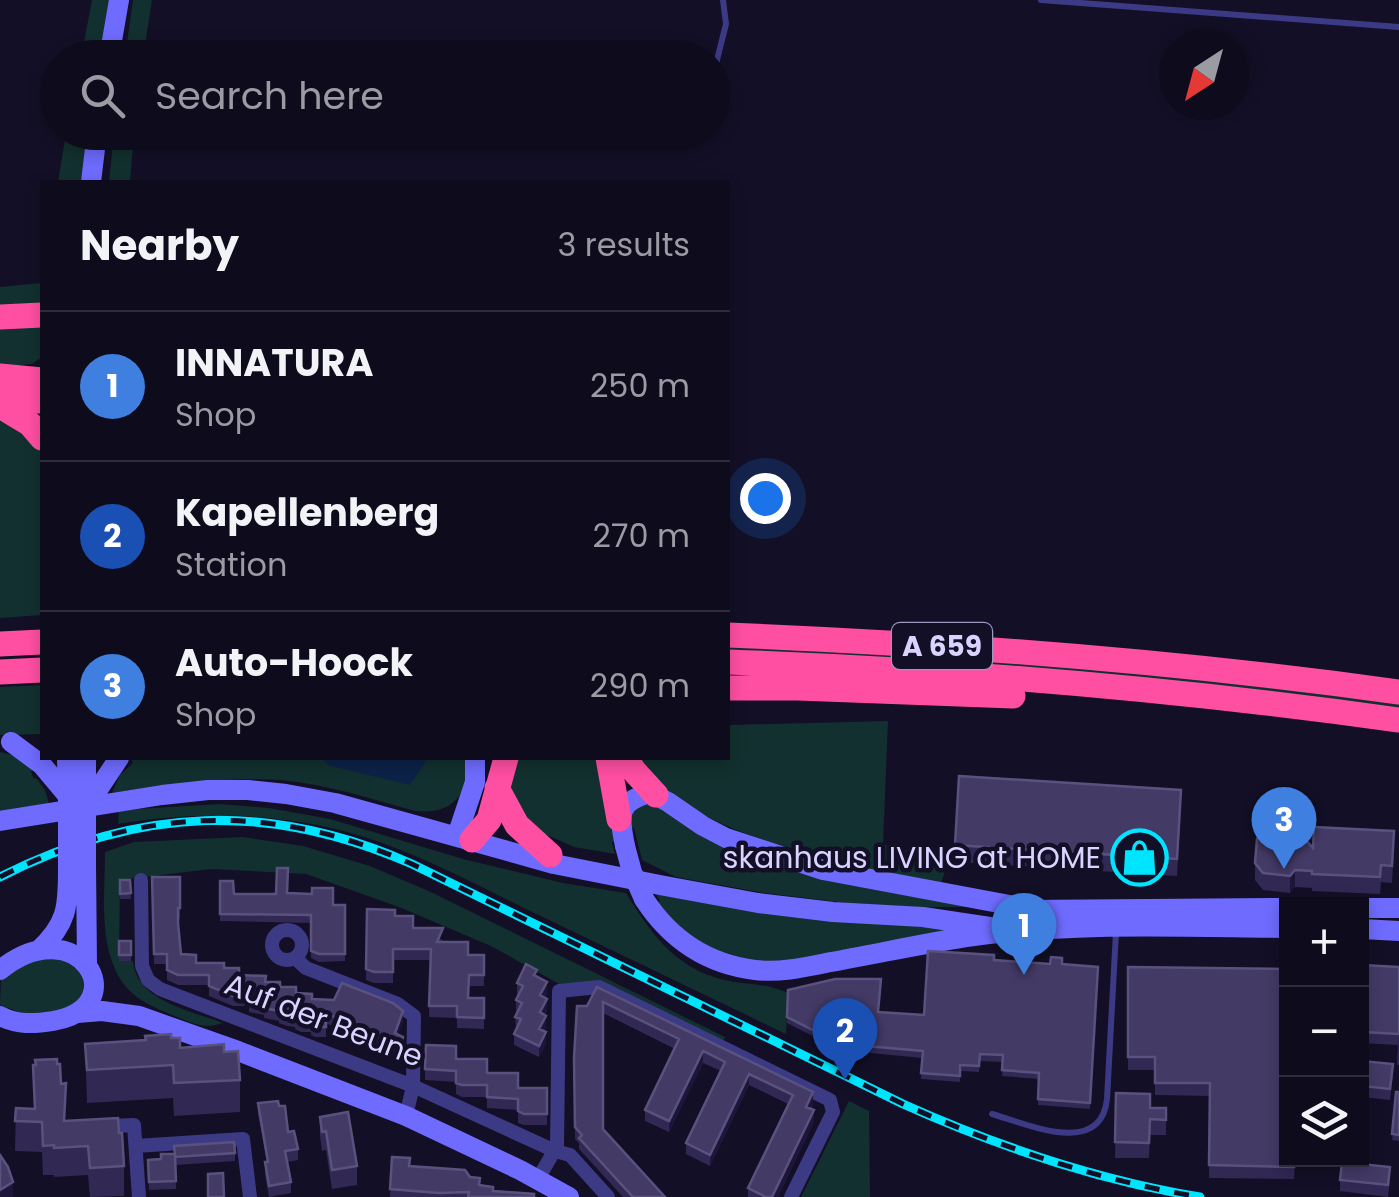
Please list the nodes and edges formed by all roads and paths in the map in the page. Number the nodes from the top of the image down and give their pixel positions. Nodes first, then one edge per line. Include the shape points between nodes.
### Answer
1 (119, 0) edge
2 (723, 0) edge
3 (1041, 0) edge
4 (1399, 27) edge
5 (112, 40) edge
6 (722, 40) edge
7 (95, 150) edge
8 (91, 180) edge
9 (40, 315) edge
10 (0, 317) edge
11 (0, 376) edge
12 (40, 382) edge
13 (0, 403) edge
14 (40, 436) edge
15 (730, 635) edge
16 (40, 642) edge
17 (0, 644) edge
18 (730, 662) edge
19 (40, 670) edge
20 (0, 672) edge
21 (1118, 687) junction
22 (730, 688) edge
23 (1397, 691) edge
24 (1399, 720) edge
25 (40, 741) edge
26 (5, 742) edge
27 (68, 760) edge
28 (86, 760) edge
29 (117, 760) edge
30 (475, 760) edge
31 (505, 760) edge
32 (608, 760) edge
33 (626, 760) edge
34 (498, 788) junction
35 (656, 795) junction
36 (85, 798) junction
37 (619, 819) junction
38 (0, 820) edge
39 (465, 838) junction
40 (550, 855) junction
41 (77, 868) junction
42 (141, 880) dead end
43 (665, 886) junction
44 (1279, 908) edge
45 (1369, 908) edge
46 (1399, 908) edge
47 (1036, 910) junction
48 (923, 917) junction
49 (1116, 927) junction
50 (1279, 928) edge
51 (1369, 930) edge
52 (1018, 931) junction
53 (1399, 931) edge
54 (39, 950) junction
55 (294, 958) dead end
56 (0, 970) edge
57 (91, 973) junction
58 (77, 1013) junction
59 (138, 1016) junction
60 (0, 1017) edge
61 (413, 1086) junction
62 (992, 1114) dead end
63 (406, 1116) junction
64 (110, 1126) edge
65 (136, 1146) junction
66 (562, 1154) junction
67 (538, 1179) junction
68 (139, 1197) edge
69 (250, 1197) edge
70 (554, 1197) edge
71 (569, 1197) edge
72 (608, 1197) edge
73 (791, 1197) edge

1 - 5 main road
2 - 6 lane
3 - 4 lane
7 - 8 main road
9 - 10 highway
11 - 12 highway
12 - 13 highway
13 - 14 highway
15 - 23 highway, A 659 via 1156,662
16 - 17 highway
18 - 21 highway, A 659
19 - 20 highway
21 - 22 highway via 1052,697
21 - 24 highway, A 659
25 - 26 main road
26 - 36 main road
27 - 36 main road
28 - 36 main road
29 - 36 main road
30 - 39 main road
31 - 34 highway
32 - 37 highway
33 - 35 highway
34 - 39 highway via 489,820
34 - 40 highway via 517,824
35 - 37 main road via 632,801
35 - 47 main road via 726,838 824,870
36 - 41 main road, bridge
37 - 52 main road, bridge via 648,904 672,934 726,964 788,970
38 - 39 main road via 162,795 248,790 335,804
39 - 40 main road
39 - 43 main road
40 - 43 main road
41 - 54 main road via 65,916
41 - 57 main road
42 - 61 street, Auf der Beune via 142,966 160,990
43 - 48 main road via 758,903
44 - 47 main road
45 - 46 main road
47 - 48 main road
48 - 52 main road
49 - 50 main road
49 - 52 main road
49 - 62 lane via 1107,1099 1098,1124 1058,1133
51 - 53 main road
54 - 56 main road
54 - 57 main road via 66,951
55 - 61 street via 414,1016
57 - 58 main road via 90,1000
57 - 59 main road, Auf der Beune
58 - 59 main road, Auf der Beune
58 - 60 main road, Auf der Beune via 34,1024
59 - 63 main road, Auf der Beune
61 - 63 street
61 - 66 street, Auf der Beune
63 - 67 main road, Auf der Beune
64 - 65 street via 134,1126
65 - 68 street
65 - 69 street via 243,1139
66 - 67 street
66 - 72 street
66 - 73 street via 559,992 598,987 830,1100 832,1112
67 - 70 main road
67 - 71 main road, Auf der Beune

